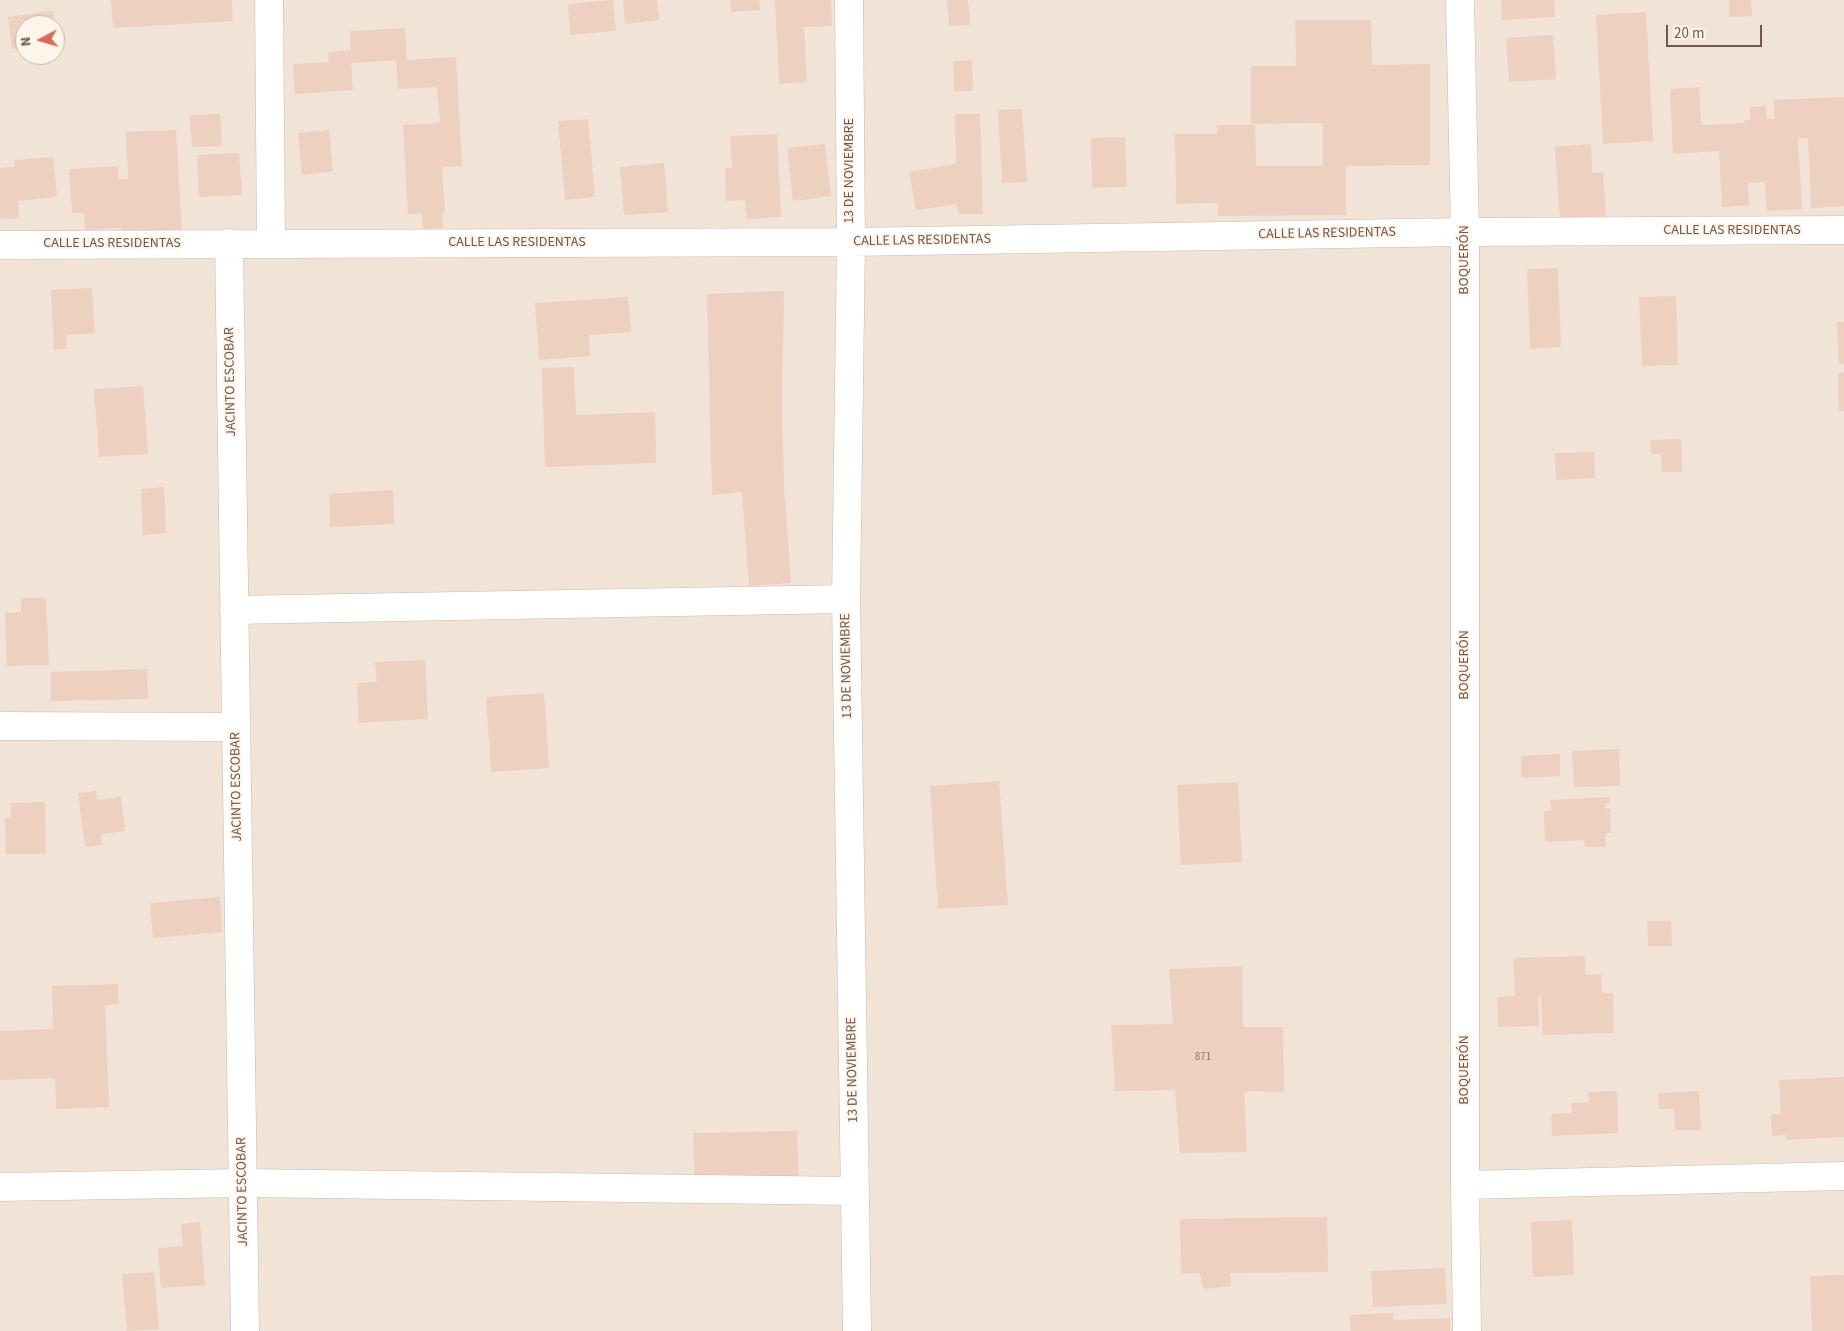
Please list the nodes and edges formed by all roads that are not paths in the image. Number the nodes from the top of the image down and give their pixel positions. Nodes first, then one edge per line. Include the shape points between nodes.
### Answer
1 (269, 0) edge
2 (849, 0) edge
3 (1460, 0) edge
4 (1844, 230) edge
5 (1465, 232) junction
6 (851, 242) junction
7 (0, 244) edge
8 (228, 244) junction
9 (271, 244) junction
10 (846, 599) junction
11 (234, 610) junction
12 (0, 726) edge
13 (236, 727) junction
14 (1844, 1176) edge
15 (243, 1183) junction
16 (1465, 1185) junction
17 (0, 1187) edge
18 (855, 1192) junction
19 (245, 1331) edge
20 (857, 1331) edge
21 (1467, 1331) edge

1 - 9 street
2 - 6 street, 13 DE NOVIEMBRE
3 - 5 street, BOQUERÓN
4 - 5 street, CALLE LAS RESIDENTAS
5 - 6 street, CALLE LAS RESIDENTAS
5 - 16 street, BOQUERÓN
6 - 9 street, CALLE LAS RESIDENTAS
6 - 10 street, 13 DE NOVIEMBRE
7 - 8 street, CALLE LAS RESIDENTAS
8 - 9 street, CALLE LAS RESIDENTAS
8 - 11 street, JACINTO ESCOBAR
10 - 11 street
10 - 18 street, 13 DE NOVIEMBRE
11 - 13 street, JACINTO ESCOBAR
12 - 13 street
13 - 15 street, JACINTO ESCOBAR
14 - 16 street
15 - 17 street
15 - 18 street
15 - 19 street, JACINTO ESCOBAR
16 - 21 street, BOQUERÓN
18 - 20 street, 13 DE NOVIEMBRE

